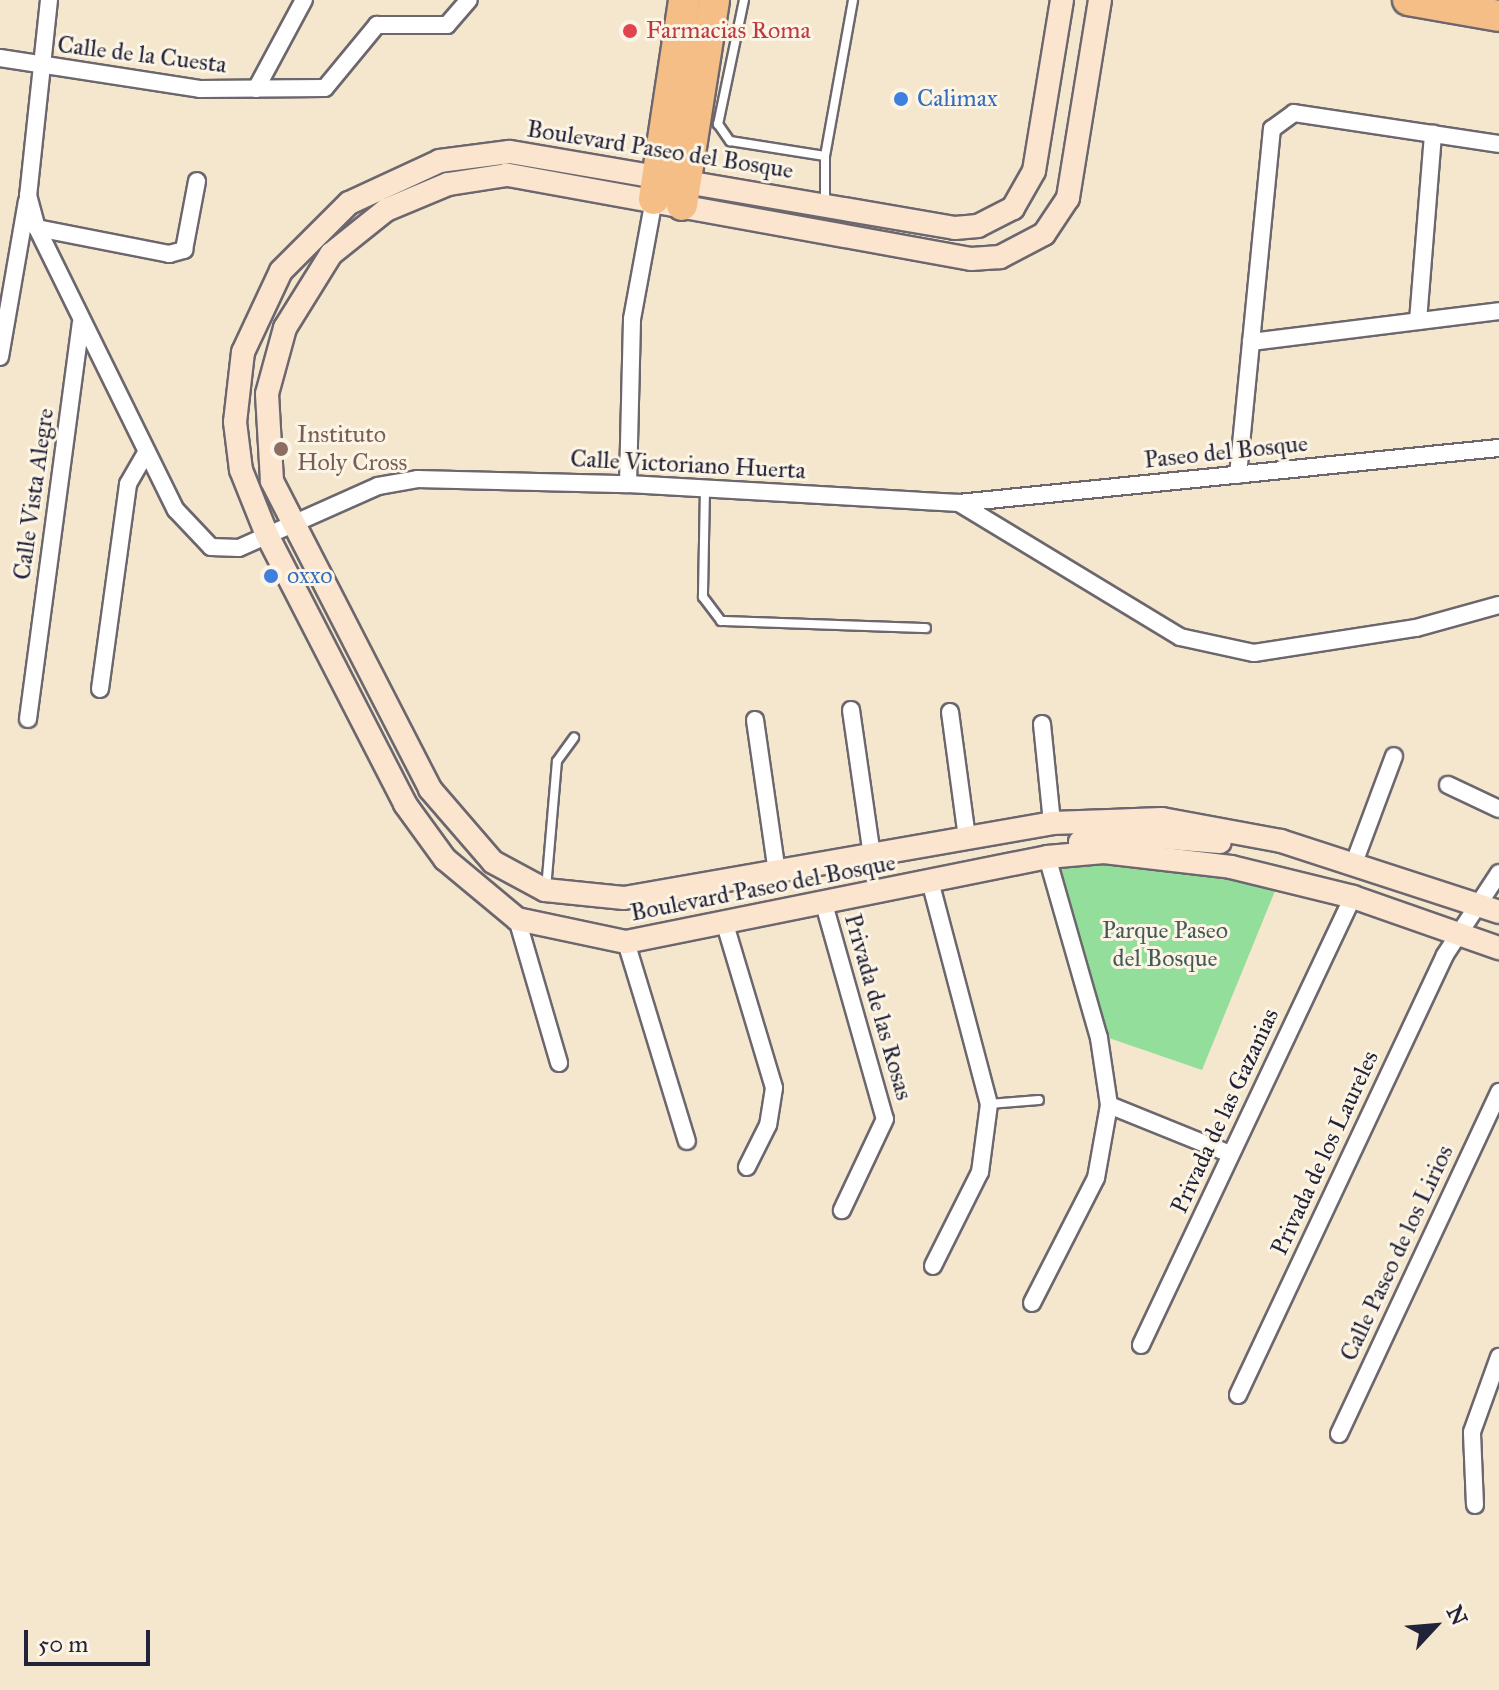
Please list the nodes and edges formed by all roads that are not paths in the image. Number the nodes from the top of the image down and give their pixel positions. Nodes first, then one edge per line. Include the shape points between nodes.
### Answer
1 (49, 0) edge
2 (304, 0) edge
3 (469, 0) edge
4 (684, 0) edge
5 (744, 0) edge
6 (853, 0) edge
7 (1062, 0) edge
8 (1100, 0) edge
9 (1408, 0) edge
10 (721, 14) edge
11 (1499, 16) edge
12 (0, 58) edge
13 (38, 65) junction
14 (256, 89) junction
15 (1433, 134) junction
16 (1499, 144) edge
17 (825, 156) junction
18 (197, 181) dead end
19 (670, 190) junction
20 (28, 195) junction
21 (825, 204) junction
22 (37, 228) junction
23 (1499, 311) edge
24 (1418, 321) junction
25 (81, 323) junction
26 (1251, 342) junction
27 (0, 357) edge
28 (1499, 448) edge
29 (145, 454) junction
30 (1238, 475) junction
31 (628, 484) junction
32 (705, 489) junction
33 (959, 503) junction
34 (291, 524) junction
35 (267, 535) junction
36 (1499, 605) edge
37 (926, 628) dead end
38 (100, 689) dead end
39 (851, 710) dead end
40 (950, 712) dead end
41 (28, 719) dead end
42 (755, 720) dead end
43 (1042, 724) dead end
44 (574, 738) dead end
45 (1394, 756) dead end
46 (1448, 785) dead end
47 (1499, 809) edge
48 (1052, 823) junction
49 (1255, 835) junction
50 (967, 838) junction
51 (872, 855) junction
52 (1056, 855) junction
53 (1354, 863) junction
54 (777, 873) junction
55 (1499, 873) edge
56 (930, 881) junction
57 (545, 890) junction
58 (1353, 897) junction
59 (824, 904) junction
60 (1490, 908) edge
61 (517, 919) junction
62 (724, 921) junction
63 (1457, 934) junction
64 (626, 942) junction
65 (1499, 948) edge
66 (559, 1063) dead end
67 (1499, 1092) edge
68 (1039, 1100) dead end
69 (989, 1104) junction
70 (1109, 1105) junction
71 (687, 1141) dead end
72 (1230, 1154) junction
73 (747, 1167) dead end
74 (842, 1210) dead end
75 (933, 1266) dead end
76 (1032, 1303) dead end
77 (1141, 1345) dead end
78 (1499, 1357) edge
79 (1238, 1395) dead end
80 (1339, 1434) dead end
81 (1475, 1505) dead end

1 - 13 street
2 - 14 street
3 - 14 street, Calle de la Cuesta via 447,25 377,25 325,88
4 - 19 highway
5 - 10 lane
6 - 17 lane
7 - 21 street, Boulevard Paseo del Bosque via 1034,171 1013,208 955,228
8 - 19 street, Boulevard Paseo del Bosque via 1068,198 1059,218 1026,245 971,259
9 - 11 highway
10 - 17 lane via 718,124 723,133 730,141
10 - 19 highway
12 - 13 street, Calle de la Cuesta
13 - 14 street, Calle de la Cuesta via 200,89
13 - 20 street
15 - 16 street
15 - 24 street
15 - 26 street via 1294,113 1272,129
17 - 21 lane
18 - 22 street via 184,250 169,254
19 - 21 street, Boulevard Paseo del Bosque
19 - 31 street via 632,319
19 - 34 street, Boulevard Paseo del Bosque via 507,175 476,177 417,195 359,227 302,295 275,356 266,438 272,481
19 - 35 street, Boulevard Paseo del Bosque via 552,156 470,155 379,185 323,224 263,299 241,363 241,470
20 - 22 street, Calle Victoriano Huerta
20 - 27 street
22 - 25 street, Calle Victoriano Huerta
23 - 24 street
24 - 26 street
25 - 29 street, Calle Victoriano Huerta
25 - 41 street, Calle Vista Alegre
26 - 30 street
28 - 30 street, Paseo del Bosque
29 - 35 street, Calle Victoriano Huerta via 176,510 211,547 225,552
29 - 38 street via 128,484
30 - 33 street, Paseo del Bosque
31 - 32 street, Calle Victoriano Huerta
31 - 34 street, Calle Victoriano Huerta via 417,479 378,486
32 - 33 street, Calle Victoriano Huerta
32 - 37 lane via 703,597 721,621
33 - 36 street, Calle Victoriano Huerta via 1180,637 1254,653 1416,628
34 - 35 street, Calle Victoriano Huerta
34 - 57 street, Boulevard Paseo del Bosque via 430,789 493,862
35 - 61 street, Boulevard Paseo del Bosque via 405,804 445,859
39 - 51 street
40 - 50 street
42 - 54 street
43 - 48 street
44 - 57 lane via 557,761
45 - 53 street
46 - 47 street
48 - 49 street, Boulevard Paseo del Bosque via 1162,819
48 - 50 street, Boulevard Paseo del Bosque
49 - 52 street via 1230,843 1122,834 1072,843
49 - 53 street, Boulevard Paseo del Bosque
50 - 51 street, Boulevard Paseo del Bosque
51 - 54 street, Boulevard Paseo del Bosque
52 - 56 street, Boulevard Paseo del Bosque
52 - 58 street, Boulevard Paseo del Bosque via 1163,856
52 - 70 street via 1099,1038
53 - 60 street, Boulevard Paseo del Bosque
54 - 57 street, Boulevard Paseo del Bosque via 624,898
55 - 60 street, Privada de los Laureles
56 - 59 street, Boulevard Paseo del Bosque
56 - 69 street
58 - 63 street, Boulevard Paseo del Bosque
58 - 72 street, Privada de las Gazanias
59 - 62 street, Boulevard Paseo del Bosque
59 - 74 street, Privada de las Rosas via 885,1119
60 - 63 street, Privada de los Laureles
61 - 64 street, Boulevard Paseo del Bosque
61 - 66 street
62 - 64 street, Boulevard Paseo del Bosque
62 - 73 street via 774,1088 768,1125
63 - 65 street, Boulevard Paseo del Bosque
63 - 79 street, Privada de los Laureles
64 - 71 street
67 - 80 street, Calle Paseo de los Lirios
68 - 69 lane
69 - 75 street via 980,1172
70 - 72 street
70 - 76 street via 1096,1178
72 - 77 street, Privada de las Gazanias
78 - 81 street via 1472,1432

